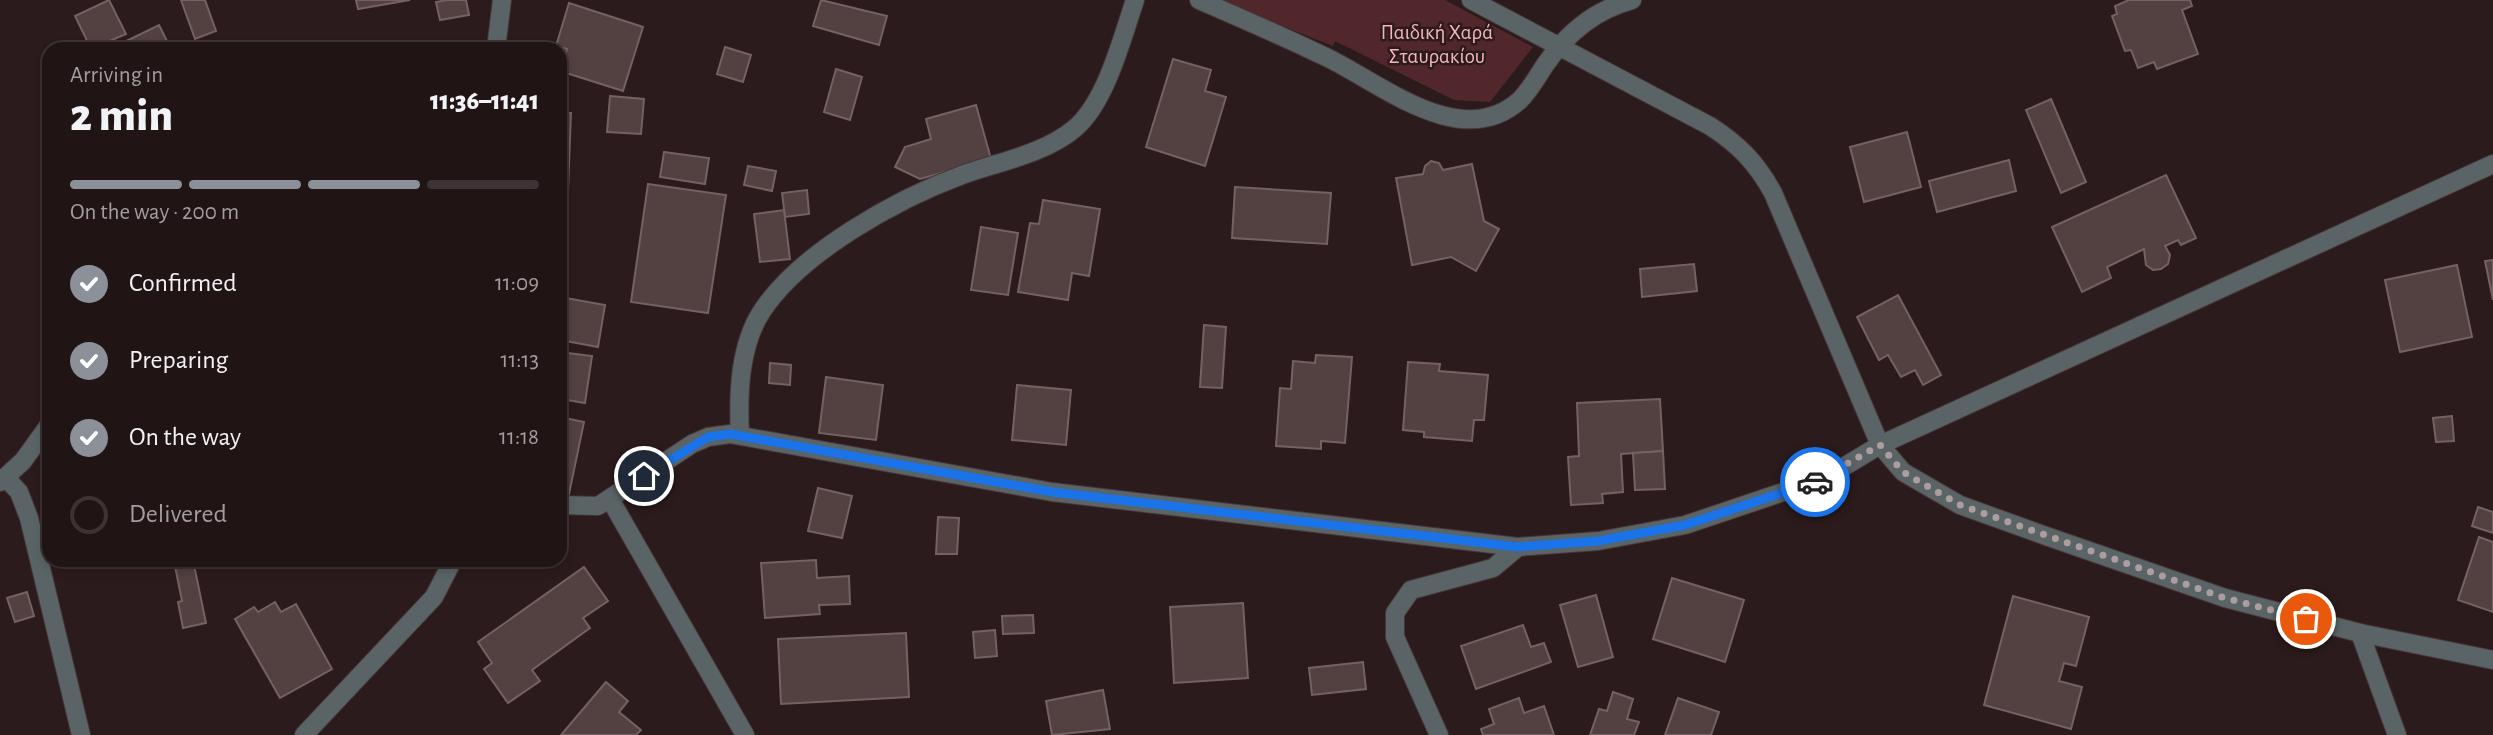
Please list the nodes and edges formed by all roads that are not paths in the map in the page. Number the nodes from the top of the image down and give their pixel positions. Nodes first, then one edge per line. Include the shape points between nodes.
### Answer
1 (502, 0) edge
2 (1135, 0) edge
3 (1199, 0) edge
4 (1471, 0) edge
5 (1632, 0) edge
6 (497, 42) edge
7 (1558, 46) junction
8 (2493, 164) edge
9 (42, 433) edge
10 (740, 435) junction
11 (1880, 445) junction
12 (3, 480) edge
13 (610, 499) junction
14 (567, 506) edge
15 (1518, 547) junction
16 (449, 567) edge
17 (2360, 633) junction
18 (2493, 660) edge
19 (81, 735) edge
20 (304, 735) edge
21 (745, 735) edge
22 (1439, 735) edge
23 (2397, 735) edge

1 - 6 street
2 - 10 street via 1097,97 1073,130 905,200 835,243 783,286 761,312 746,351
3 - 7 street via 1332,60 1419,109 1449,116 1479,119 1507,111 1525,95
4 - 7 street
5 - 7 street via 1578,25
7 - 11 street via 1710,126 1739,146 1761,171
8 - 11 street
9 - 12 street
10 - 13 street via 700,441
10 - 15 street via 1052,492
11 - 15 street via 1825,478 1685,525 1598,541
11 - 17 street via 1903,472 1960,505 2225,598
12 - 19 street via 19,492 29,518
13 - 14 street via 586,508
13 - 21 street
15 - 22 street via 1493,568 1411,590 1395,613 1395,637
16 - 20 street via 433,597
17 - 18 street
17 - 23 street

